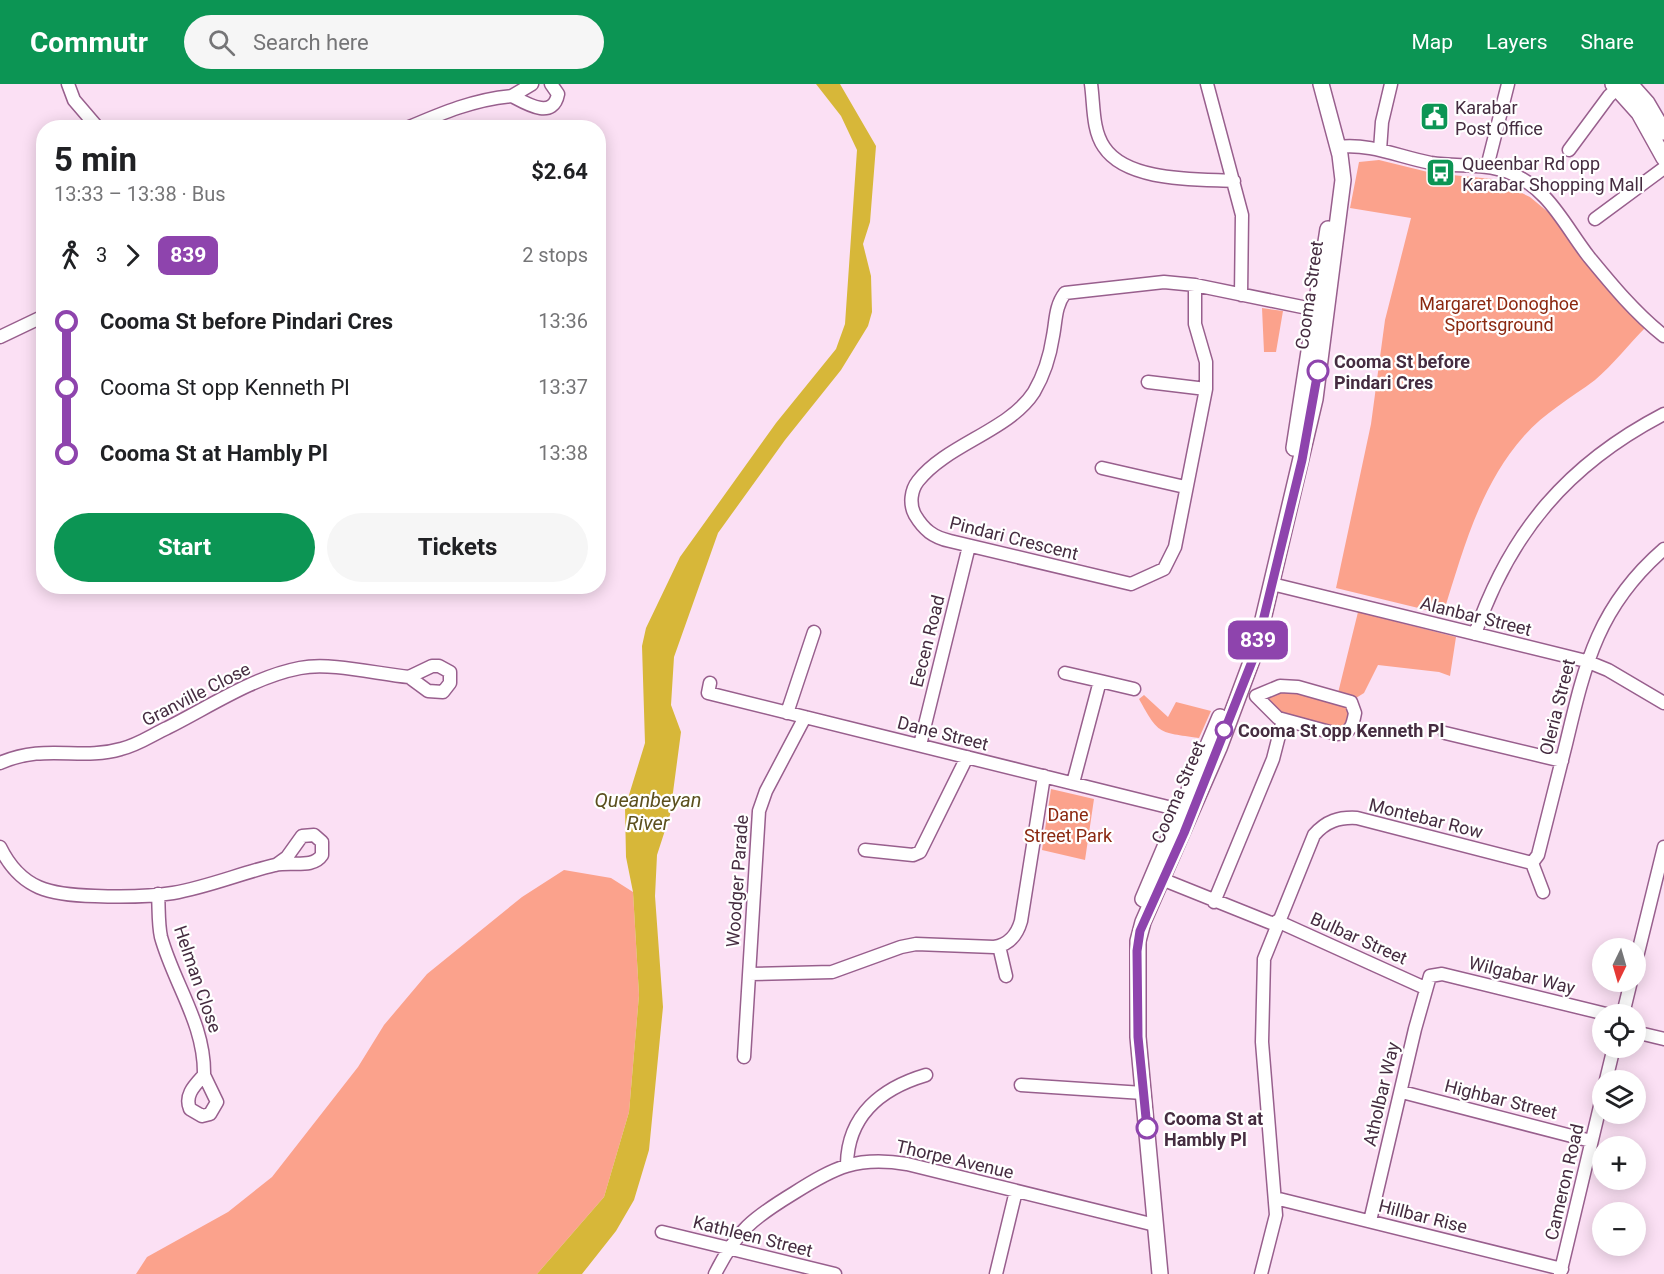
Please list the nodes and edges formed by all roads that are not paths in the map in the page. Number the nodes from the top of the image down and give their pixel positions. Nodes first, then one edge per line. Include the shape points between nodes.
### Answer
1 (68, 84) edge
2 (532, 84) edge
3 (551, 84) edge
4 (1091, 84) edge
5 (1207, 84) edge
6 (1311, 84) edge
7 (1322, 84) edge
8 (1391, 84) edge
9 (1508, 84) edge
10 (1621, 85) edge
11 (513, 96) junction
12 (91, 120) edge
13 (426, 120) edge
14 (1664, 132) edge
15 (1380, 150) junction
16 (1569, 150) dead end
17 (1336, 152) junction
18 (1664, 158) edge
19 (1487, 167) junction
20 (1664, 168) edge
21 (1234, 181) junction
22 (1595, 219) dead end
23 (1195, 285) junction
24 (1241, 295) junction
25 (1321, 311) junction
26 (36, 320) edge
27 (1664, 336) edge
28 (0, 337) edge
29 (1148, 382) dead end
30 (1206, 388) junction
31 (1664, 414) edge
32 (1102, 468) dead end
33 (1185, 488) junction
34 (969, 546) junction
35 (1664, 549) edge
36 (1267, 583) junction
37 (814, 632) dead end
38 (1475, 634) junction
39 (1586, 661) junction
40 (1065, 673) dead end
41 (409, 677) dead end
42 (1100, 681) junction
43 (710, 683) dead end
44 (1134, 688) dead end
45 (1237, 688) junction
46 (1256, 696) junction
47 (1664, 703) edge
48 (787, 713) junction
49 (805, 717) junction
50 (1283, 720) junction
51 (1445, 733) dead end
52 (920, 745) junction
53 (967, 757) junction
54 (1562, 761) junction
55 (0, 763) edge
56 (1208, 773) junction
57 (1044, 776) junction
58 (1073, 783) junction
59 (1180, 810) junction
60 (295, 844) junction
61 (0, 846) edge
62 (1664, 847) edge
63 (865, 850) dead end
64 (1172, 858) junction
65 (304, 863) junction
66 (1533, 863) junction
67 (276, 865) junction
68 (1158, 878) junction
69 (1543, 892) dead end
70 (158, 894) junction
71 (1214, 902) junction
72 (1277, 923) junction
73 (1642, 938) edge
74 (999, 946) junction
75 (749, 974) junction
76 (1006, 976) dead end
77 (1430, 976) joint
78 (1425, 988) junction
79 (1592, 1011) edge
80 (1646, 1035) edge
81 (1664, 1039) edge
82 (744, 1057) dead end
83 (204, 1075) dead end
84 (926, 1075) dead end
85 (1021, 1085) dead end
86 (1402, 1092) junction
87 (1138, 1093) junction
88 (1595, 1124) edge
89 (1591, 1141) junction
90 (847, 1164) junction
91 (1016, 1191) junction
92 (1275, 1198) junction
93 (1370, 1221) junction
94 (1151, 1224) junction
95 (662, 1233) dead end
96 (729, 1249) junction
97 (1561, 1271) edge
98 (715, 1274) edge
99 (835, 1274) edge
100 (996, 1274) edge
101 (1152, 1274) edge
102 (1160, 1274) edge
103 (1261, 1274) edge

1 - 12 street via 74,100
2 - 11 street
3 - 11 street via 558,94 548,108 533,107
4 - 21 street via 1094,116 1104,147 1127,168
5 - 21 street
6 - 17 main road, Cooma Street
7 - 17 main road, Cooma Street
8 - 15 street via 1382,117
9 - 19 street
10 - 14 main road via 1647,103
10 - 16 street
10 - 18 main road
11 - 13 street via 488,98
15 - 17 street
15 - 19 street via 1433,163
17 - 25 main road, Cooma Street via 1343,180
19 - 27 street via 1516,176 1540,191 1611,284
20 - 22 street
21 - 24 street via 1242,215
23 - 24 street, Pindari Crescent
23 - 30 street, Pindari Crescent via 1195,324 1206,362
23 - 34 street, Pindari Crescent via 1164,282 1065,293 1056,314 1048,361 1033,394 1012,414 918,481 911,496 923,529 938,538
24 - 25 street, Pindari Crescent
25 - 36 main road, Cooma Street via 1308,429
26 - 28 street
29 - 30 street
30 - 33 street, Pindari Crescent
31 - 38 street via 1590,460 1538,513 1500,573
32 - 33 street
33 - 34 street, Pindari Crescent via 1170,561 1155,575 1131,584
34 - 52 street, Eecen Road
35 - 39 street, Oleria Street via 1620,596
36 - 38 street, Alanbar Street
36 - 45 main road, Cooma Street via 1256,649
37 - 48 street
38 - 39 street, Alanbar Street
39 - 47 street, Alanbar Street
39 - 54 street, Oleria Street
40 - 42 street
41 - 55 street, Granville Close via 302,668 275,675 220,699 123,749 105,753 38,752
42 - 44 street
42 - 58 street
43 - 48 street, Dane Street via 708,693
45 - 46 street
45 - 56 main road, Cooma Street
45 - 59 main road, Cooma Street
46 - 50 street
46 - 50 street via 1289,686 1346,699 1353,703 1355,711 1350,729 1342,734
48 - 49 street, Dane Street
49 - 52 street, Dane Street
49 - 75 street, Woodger Parade via 759,811
50 - 71 street via 1273,759
51 - 54 street
52 - 53 street, Dane Street
53 - 57 street, Dane Street
53 - 63 street via 918,854
54 - 66 street, Oleria Street
56 - 59 main road via 1192,804
56 - 64 main road, Cooma Street
57 - 58 street, Dane Street
57 - 74 street via 1019,928 1011,940
58 - 59 street, Dane Street
59 - 64 main road
59 - 68 main road, Cooma Street
60 - 65 street via 296,856
60 - 65 street via 307,835 322,842 324,852 320,859
60 - 67 street
61 - 70 street via 24,879 54,893
62 - 73 street
64 - 68 main road, Cooma Street
65 - 67 street
66 - 69 street
66 - 72 street, Montebar Row via 1347,817 1329,822 1314,835
67 - 70 street
68 - 71 street, Bulbar Street
68 - 87 main road, Cooma Street via 1135,922 1131,944 1129,1037
70 - 83 street, Helman Close via 161,935 198,1031 204,1052
71 - 72 street, Bulbar Street
72 - 78 street, Bulbar Street
72 - 92 street via 1264,959 1262,988 1262,1042
74 - 75 street via 912,944 832,972
74 - 76 street
75 - 82 street, Woodger Parade
77 - 78 street, Atholbar Way
77 - 79 street, Wilgabar Way via 1442,974
78 - 86 street, Atholbar Way
80 - 81 street
84 - 90 street via 896,1085 876,1101 855,1125
85 - 87 street
86 - 89 street, Highbar Street
86 - 93 street, Atholbar Way
87 - 94 main road, Cooma Street
88 - 89 street, Cameron Road
89 - 97 street, Cameron Road
90 - 91 street, Thorpe Avenue via 891,1161
90 - 96 street, Thorpe Avenue via 821,1175 751,1220
91 - 94 street, Thorpe Avenue
91 - 100 street
92 - 93 street, Hillbar Rise
92 - 103 street via 1276,1215
93 - 97 street, Hillbar Rise
94 - 101 main road, Cooma Street
94 - 102 main road, Cooma Street
95 - 96 street, Kathleen Street
96 - 98 street, Thorpe Avenue
96 - 99 street, Kathleen Street

